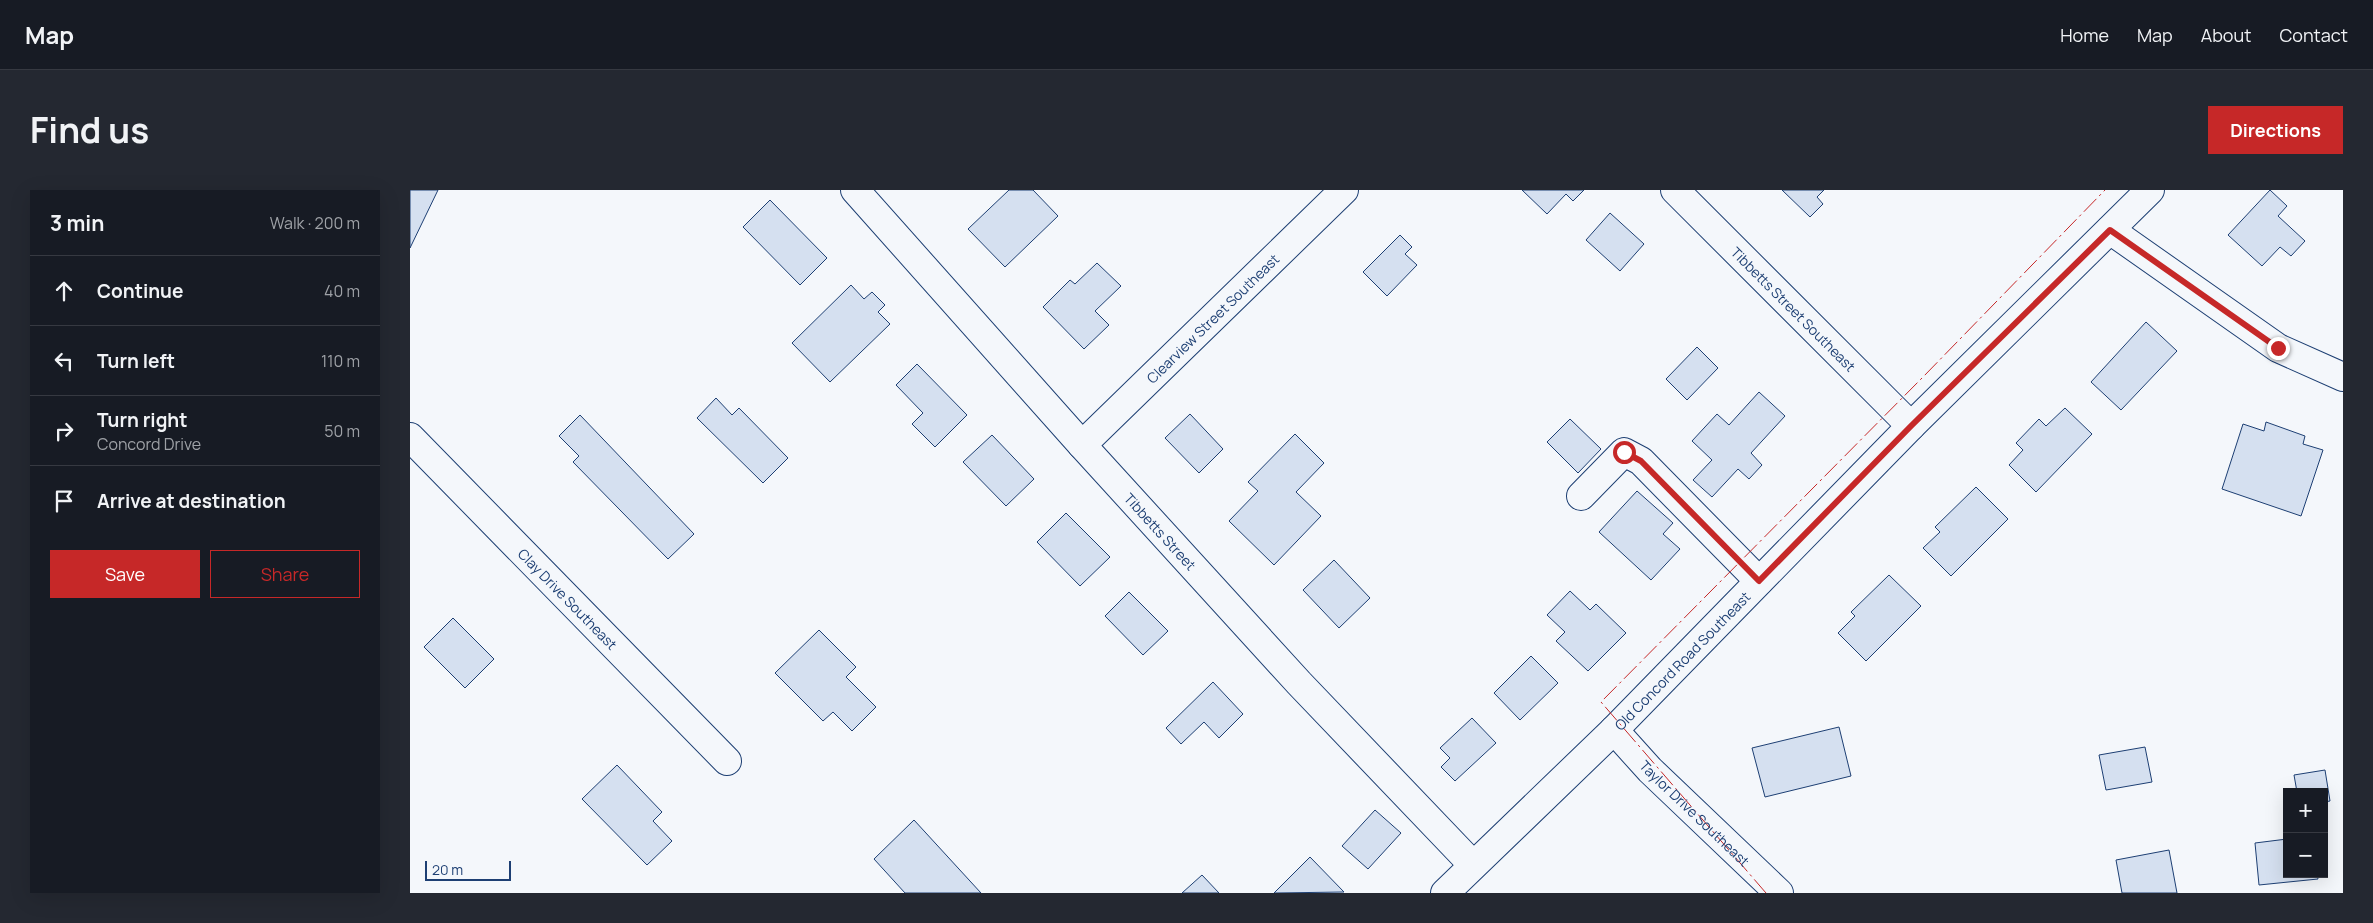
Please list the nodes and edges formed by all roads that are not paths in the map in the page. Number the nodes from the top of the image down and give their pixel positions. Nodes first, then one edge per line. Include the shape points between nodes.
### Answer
1 (855, 190) edge
2 (1344, 190) edge
3 (1674, 190) edge
4 (2150, 190) edge
5 (2110, 230) junction
6 (2343, 378) edge
7 (1911, 426) junction
8 (410, 437) edge
9 (1082, 445) junction
10 (1581, 496) dead end
11 (1759, 581) junction
12 (1614, 730) junction
13 (726, 761) dead end
14 (1473, 865) junction
15 (1445, 893) edge
16 (1779, 893) edge

1 - 9 street, Tibbetts Street
2 - 9 street, Clearview Street Southeast
3 - 7 street, Tibbetts Street Southeast
4 - 5 street, Old Concord Road Southeast
5 - 6 street via 2278,348
5 - 7 street, Old Concord Road Southeast
7 - 11 street, Old Concord Road Southeast
8 - 13 street, Clay Drive Southeast
9 - 14 street, Tibbetts Street via 1299,683
10 - 11 street via 1624,452 1641,461
11 - 12 street, Old Concord Road Southeast
12 - 14 street, Old Concord Road Southeast
12 - 16 street, Taylor Drive Southeast via 1650,770
14 - 15 street, Old Concord Road Southeast

